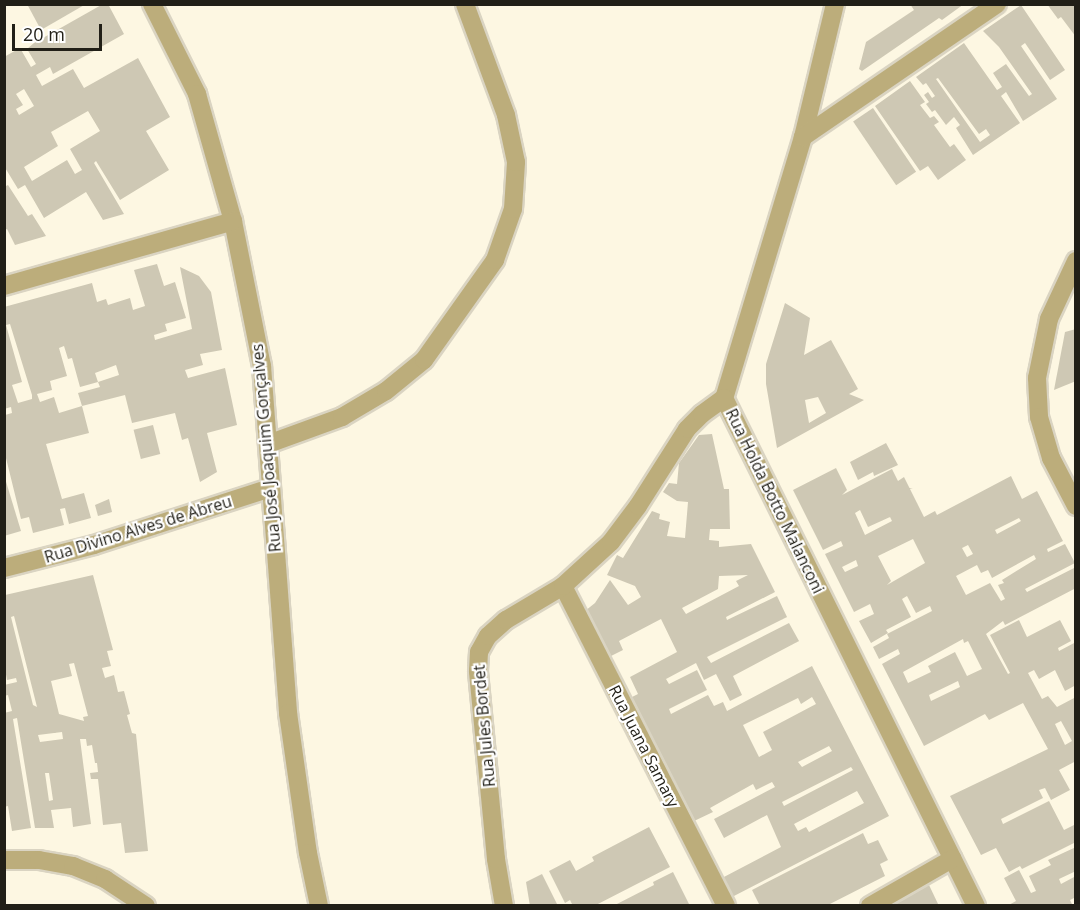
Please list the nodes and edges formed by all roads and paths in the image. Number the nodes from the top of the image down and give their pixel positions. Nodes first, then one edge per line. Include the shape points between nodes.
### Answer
1 (152, 4) edge
2 (465, 4) edge
3 (835, 4) edge
4 (997, 4) edge
5 (803, 137) junction
6 (233, 221) junction
7 (1076, 261) edge
8 (4, 286) edge
9 (724, 398) junction
10 (268, 444) junction
11 (270, 488) junction
12 (1076, 506) edge
13 (4, 568) edge
14 (563, 586) junction
15 (952, 859) junction
16 (4, 860) edge
17 (146, 906) edge
18 (319, 906) edge
19 (504, 906) edge
20 (726, 906) edge
21 (870, 906) edge
22 (976, 906) edge

1 - 6 street, Rua José Joaquim Gonçalves via 197,94
2 - 10 street via 506,115 516,162 513,209 495,260 424,360 342,417
3 - 5 street, Rua Holda Botto Malanconi
4 - 5 street
5 - 9 street, Rua Holda Botto Malanconi
6 - 8 street
6 - 10 street, Rua José Joaquim Gonçalves via 262,366
7 - 12 street via 1049,318 1037,378 1039,417 1051,458
9 - 14 street, Rua Jules Bordet via 687,429 611,542
9 - 15 street, Rua Holda Botto Malanconi
10 - 11 street, Rua José Joaquim Gonçalves
11 - 13 street, Rua Divino Alves de Abreu via 104,542
11 - 18 street, Rua José Joaquim Gonçalves via 288,713
14 - 19 street, Rua Jules Bordet via 506,620 488,636 479,652 496,859
14 - 20 street, Rua Juana Samary
15 - 21 street
15 - 22 street, Rua Holda Botto Malanconi
16 - 17 street via 39,860 73,866 105,879

